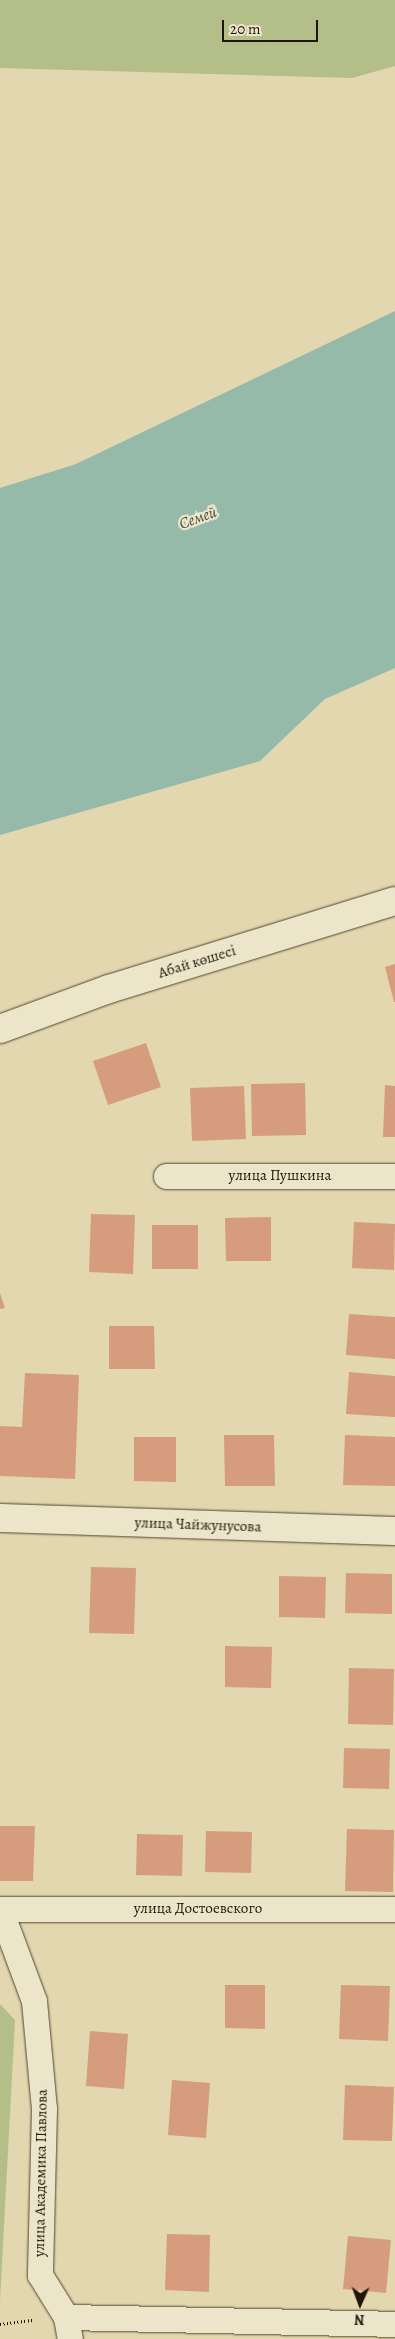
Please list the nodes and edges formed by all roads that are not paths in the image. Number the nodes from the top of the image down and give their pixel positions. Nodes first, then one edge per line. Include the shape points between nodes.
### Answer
1 (395, 902) edge
2 (0, 1029) edge
3 (166, 1176) dead end
4 (395, 1176) edge
5 (0, 1518) edge
6 (395, 1531) edge
7 (0, 1909) edge
8 (395, 1909) edge
9 (395, 2324) edge
10 (68, 2328) edge

1 - 2 main road, Абай көшесі via 109,989
3 - 4 street, улица Пушкина
5 - 6 main road, улица Чайжунусова
7 - 8 street, улица Достоевского
7 - 10 street, улица Академика Павлова via 34,2001 44,2108 40,2275
9 - 10 street, улица Академика Павлова

